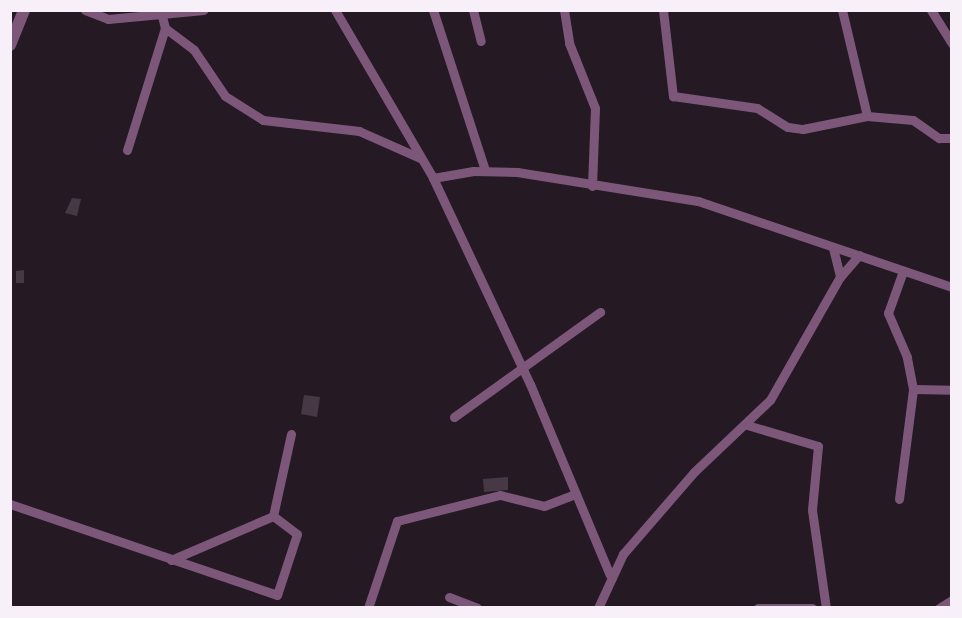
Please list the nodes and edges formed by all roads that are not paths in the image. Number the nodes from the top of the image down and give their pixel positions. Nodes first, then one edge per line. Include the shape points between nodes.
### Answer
1 (24, 10) edge
2 (85, 10) edge
3 (204, 10) edge
4 (335, 10) edge
5 (433, 10) edge
6 (473, 10) edge
7 (564, 10) edge
8 (663, 10) edge
9 (842, 10) edge
10 (931, 10) edge
11 (162, 16) junction
12 (165, 28) junction
13 (481, 41) dead end
14 (951, 44) edge
15 (10, 45) edge
16 (867, 116) junction
17 (951, 138) edge
18 (127, 150) dead end
19 (420, 158) junction
20 (485, 170) junction
21 (433, 178) junction
22 (592, 186) junction
23 (833, 249) junction
24 (859, 255) junction
25 (903, 271) junction
26 (840, 277) junction
27 (951, 287) edge
28 (600, 312) dead end
29 (521, 366) junction
30 (914, 389) junction
31 (951, 390) edge
32 (454, 417) dead end
33 (747, 425) junction
34 (291, 434) dead end
35 (576, 494) junction
36 (899, 499) dead end
37 (10, 504) edge
38 (273, 516) junction
39 (171, 560) junction
40 (610, 575) junction
41 (448, 597) dead end
42 (951, 600) edge
43 (368, 608) edge
44 (477, 608) edge
45 (598, 608) edge
46 (758, 608) edge
47 (812, 608) edge
48 (826, 608) edge
49 (939, 608) edge

1 - 15 street
2 - 11 street via 108,19
3 - 11 street
4 - 19 street
5 - 20 street
6 - 13 street
7 - 22 street via 569,43 595,108
8 - 16 street via 673,96 757,108 788,127 803,129
9 - 16 street
10 - 14 street
11 - 12 street
12 - 18 street
12 - 19 street via 194,50 225,96 262,120 359,130
16 - 17 street via 913,120 939,138
19 - 21 street
20 - 21 street
20 - 22 street
21 - 29 street
22 - 23 street via 698,201
23 - 24 street
23 - 26 street
24 - 25 street
24 - 26 street
25 - 27 street
25 - 30 street via 888,313 907,357
26 - 33 street via 789,372
28 - 29 street
29 - 32 street
29 - 35 street
30 - 31 street
30 - 36 street
33 - 40 street via 694,471
33 - 48 street via 818,446 812,510
34 - 38 street
35 - 40 street
35 - 43 street via 544,506 500,495 397,520
37 - 39 street
38 - 39 street
38 - 39 street via 297,534 277,595
40 - 45 street
41 - 44 street
42 - 49 street
46 - 47 street

